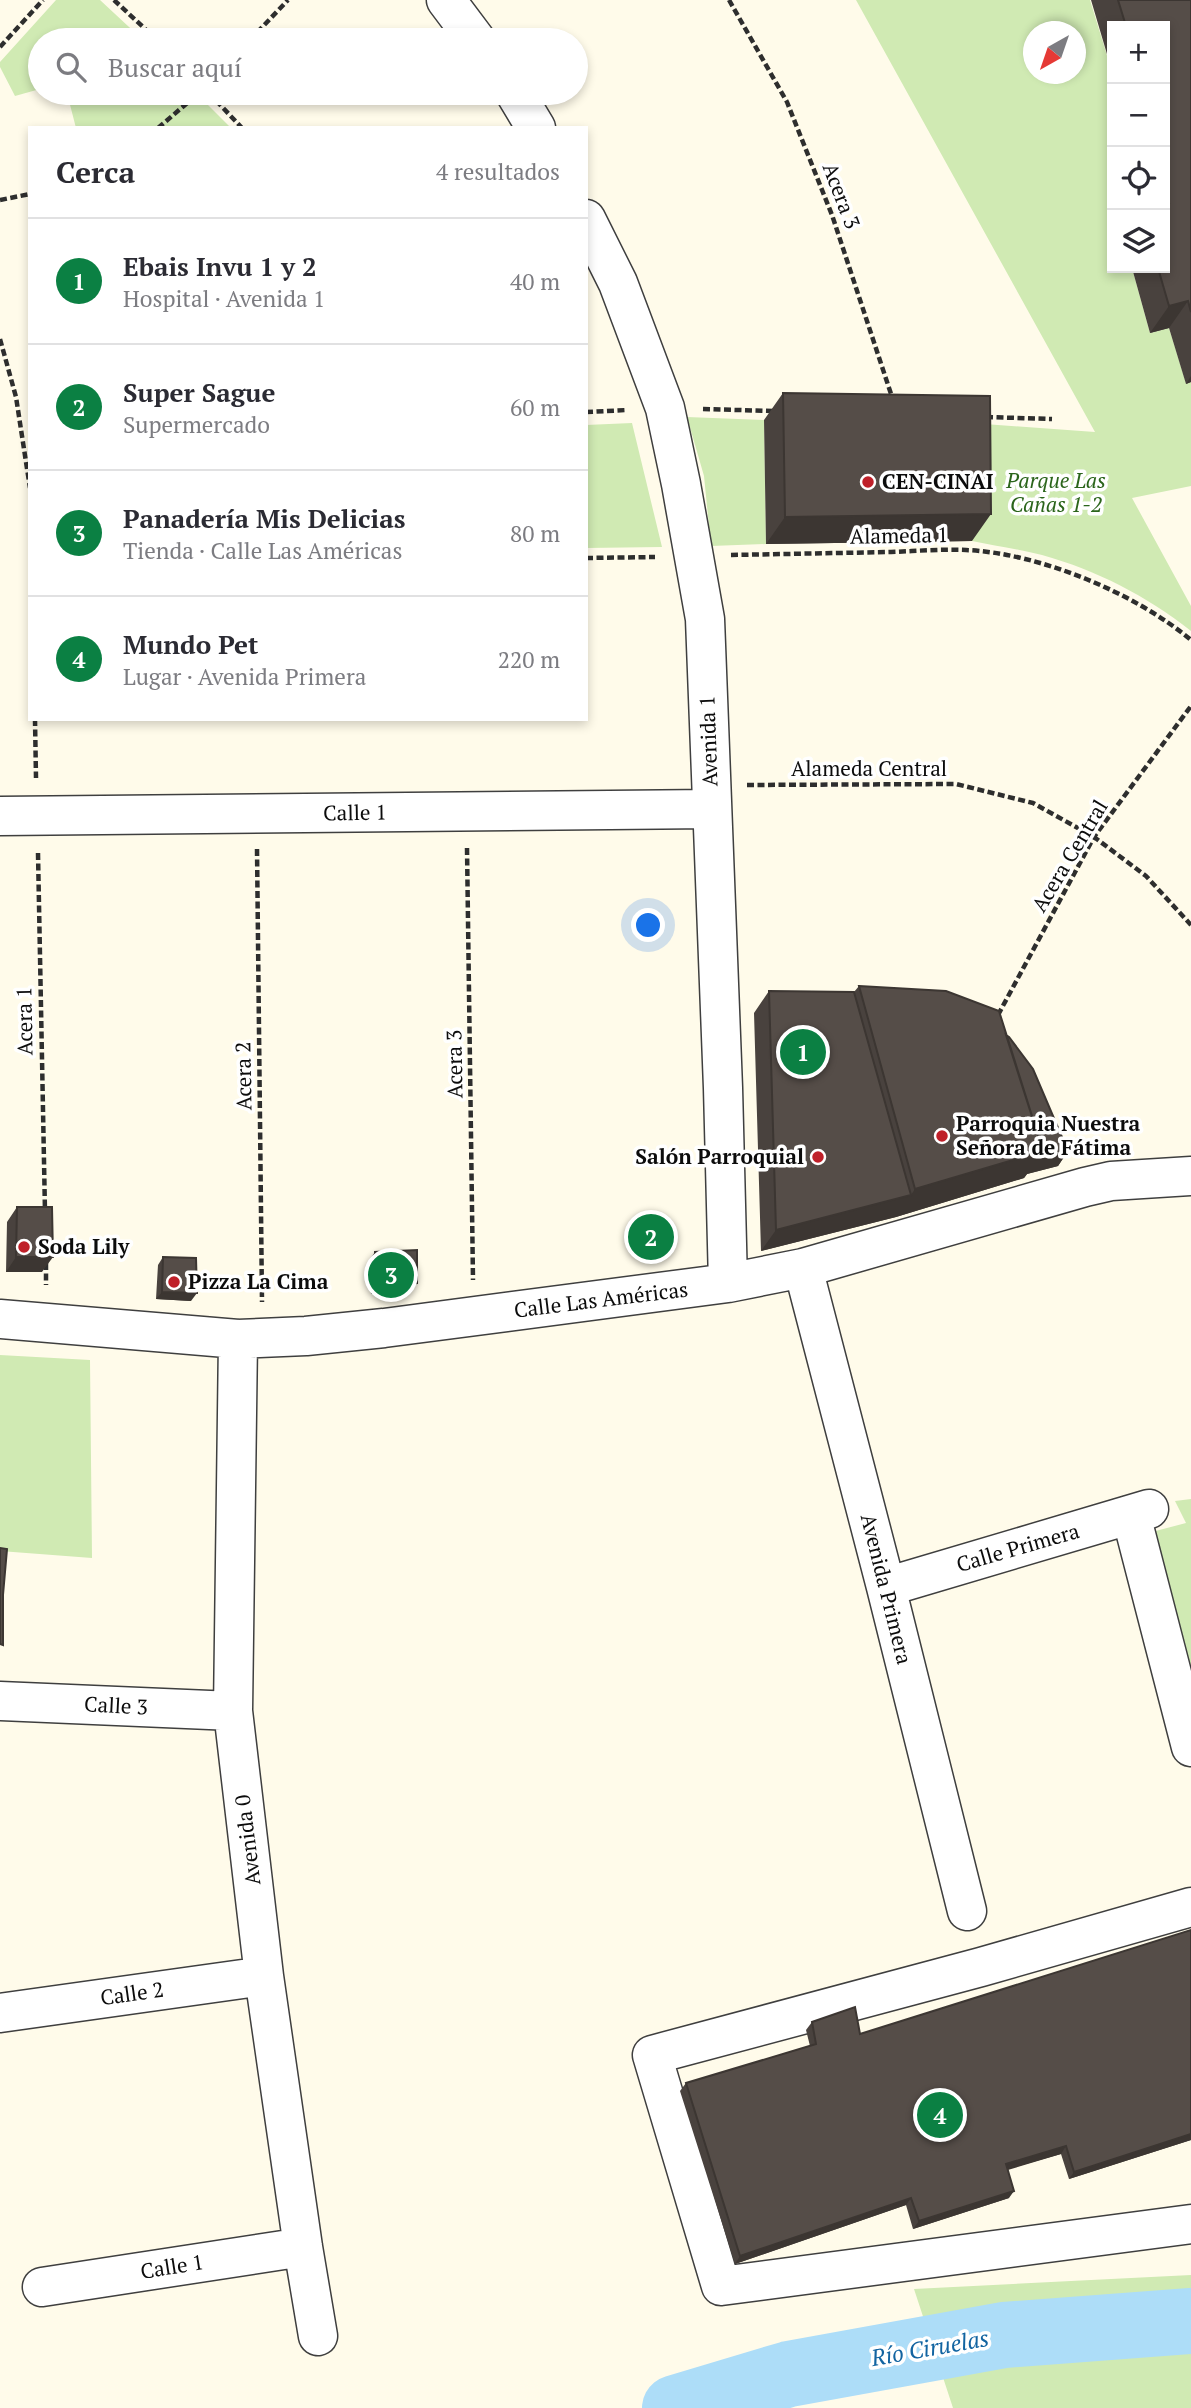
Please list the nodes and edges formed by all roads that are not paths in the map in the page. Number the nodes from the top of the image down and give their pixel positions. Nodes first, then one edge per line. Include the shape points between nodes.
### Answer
1 (446, 0) edge
2 (467, 28) edge
3 (522, 105) edge
4 (535, 126) edge
5 (588, 223) edge
6 (711, 797) junction
7 (19, 816) edge
8 (1191, 1176) edge
9 (803, 1268) junction
10 (728, 1283) junction
11 (0, 1320) edge
12 (250, 1339) junction
13 (886, 1587) junction
14 (0, 1701) edge
15 (233, 1711) junction
16 (1191, 1747) edge
17 (1191, 1907) edge
18 (967, 1911) dead end
19 (264, 1976) junction
20 (0, 2013) edge
21 (1191, 2224) edge
22 (303, 2246) junction
23 (42, 2287) dead end
24 (318, 2336) dead end

1 - 2 street
3 - 4 street
5 - 6 street, Avenida 1 via 618,283 665,408 705,619
6 - 7 street, Calle 1 via 467,811
6 - 10 street, Avenida 1
8 - 9 street, Calle Las Américas via 1085,1187
9 - 10 street, Calle Las Américas
9 - 13 street, Avenida Primera
10 - 12 street, Calle Las Américas via 384,1328
11 - 12 street, Calle Las Américas
12 - 15 street, Avenida 0
13 - 16 street, Calle Primera via 1140,1512
13 - 18 street, Avenida Primera
14 - 15 street, Calle 3
15 - 19 street, Avenida 0
17 - 21 street via 652,2054 721,2286
19 - 20 street, Calle 2
19 - 22 street, Avenida 0
22 - 23 street, Calle 1
22 - 24 street, Avenida 0

